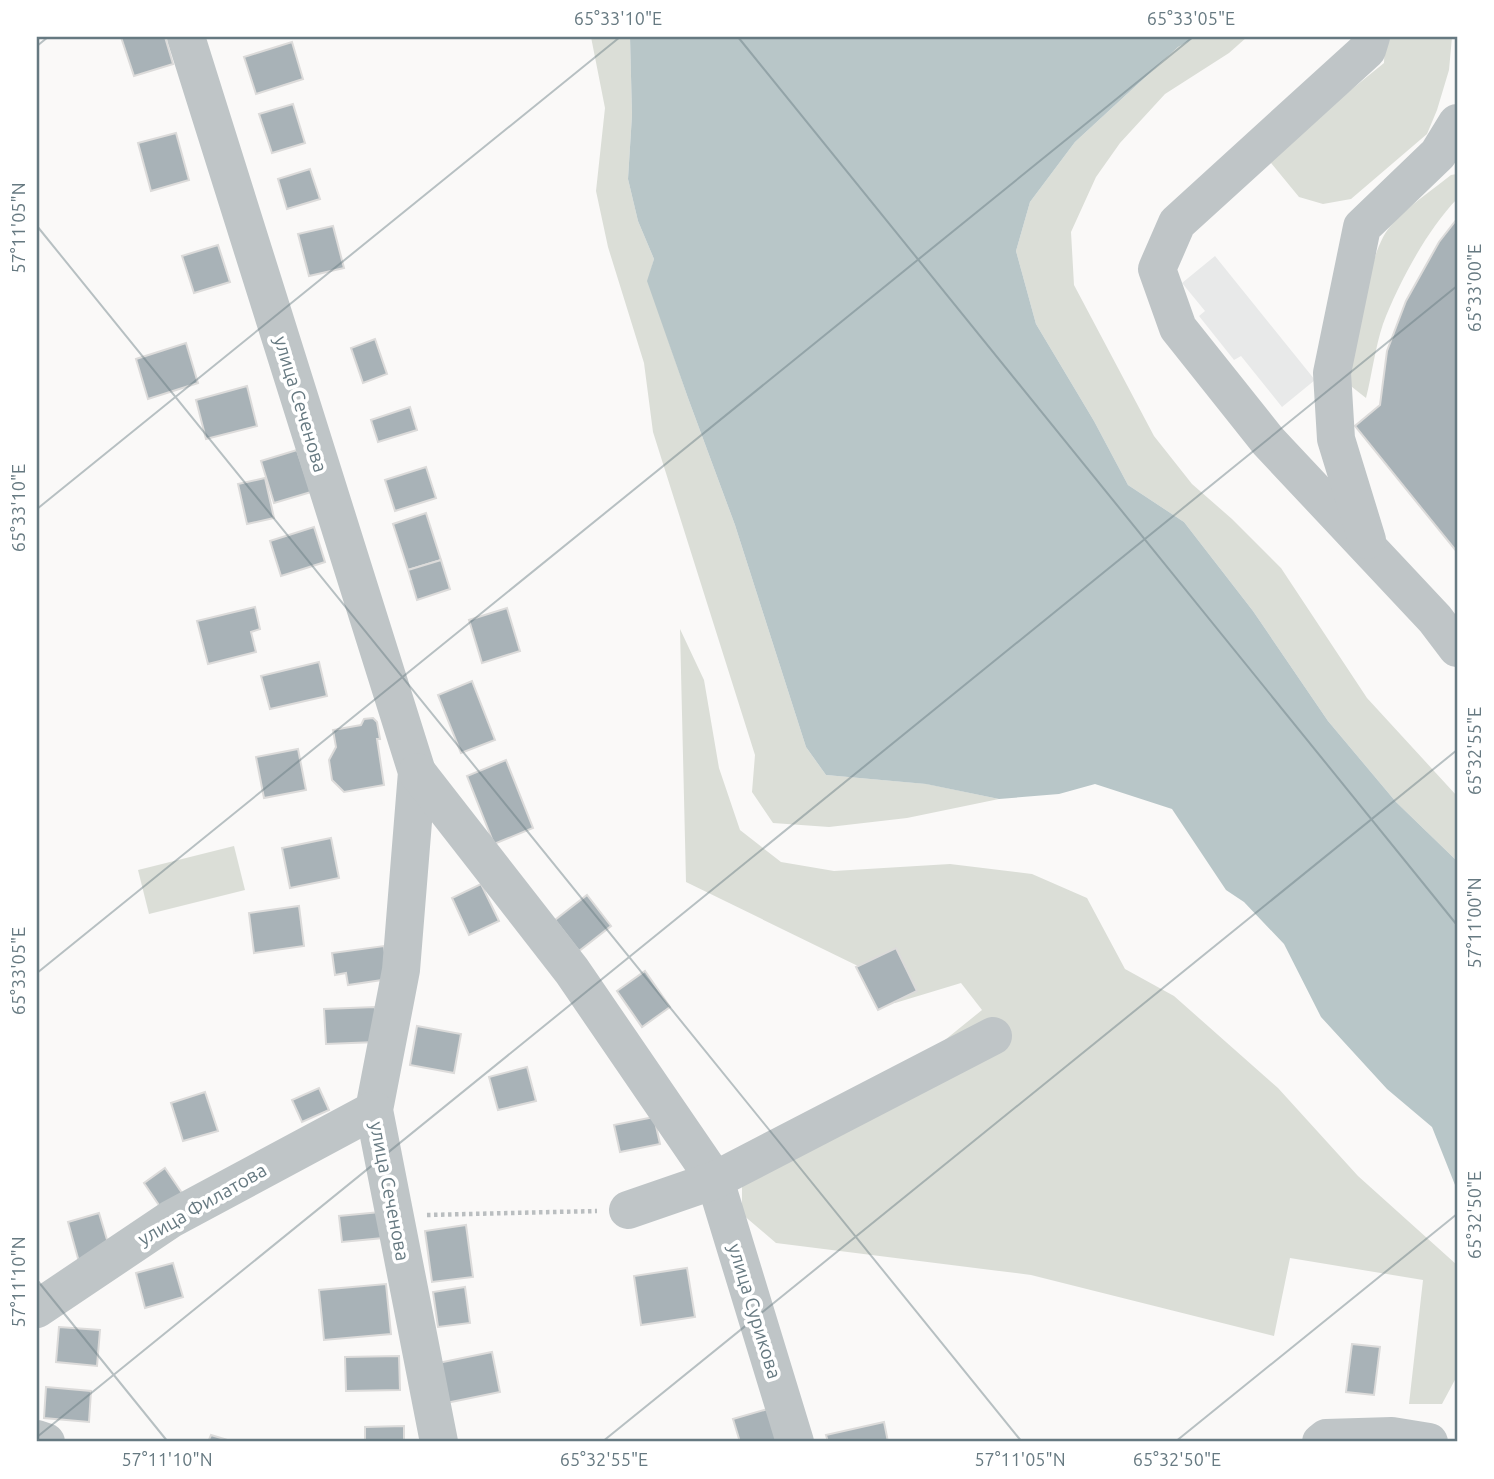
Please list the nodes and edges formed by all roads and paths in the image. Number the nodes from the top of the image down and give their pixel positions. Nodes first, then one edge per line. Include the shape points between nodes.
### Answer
1 (186, 37) edge
2 (1371, 37) edge
3 (1454, 132) edge
4 (1369, 549) junction
5 (1457, 648) edge
6 (417, 772) junction
7 (993, 1037) dead end
8 (374, 1110) junction
9 (715, 1180) junction
10 (628, 1210) joint
11 (394, 1216) junction
12 (37, 1309) edge
13 (37, 1439) edge
14 (46, 1442) edge
15 (439, 1442) edge
16 (795, 1442) edge
17 (1321, 1442) edge
18 (1429, 1442) edge

1 - 6 street, улица Сеченова
2 - 4 street via 1367,50 1177,223 1157,269 1178,328 1268,441
3 - 4 street via 1438,154 1362,227 1332,373 1336,439
4 - 5 street
6 - 8 street, улица Сеченова via 401,970
6 - 9 street, улица Сеченова via 572,971
7 - 9 street
8 - 11 street, улица Сеченова
8 - 12 street, улица Филатова via 171,1219
9 - 10 street
9 - 16 street, улица Сурикова
10 - 11 path
11 - 15 street, улица Сеченова
13 - 14 street
17 - 18 street via 1326,1438 1392,1436

